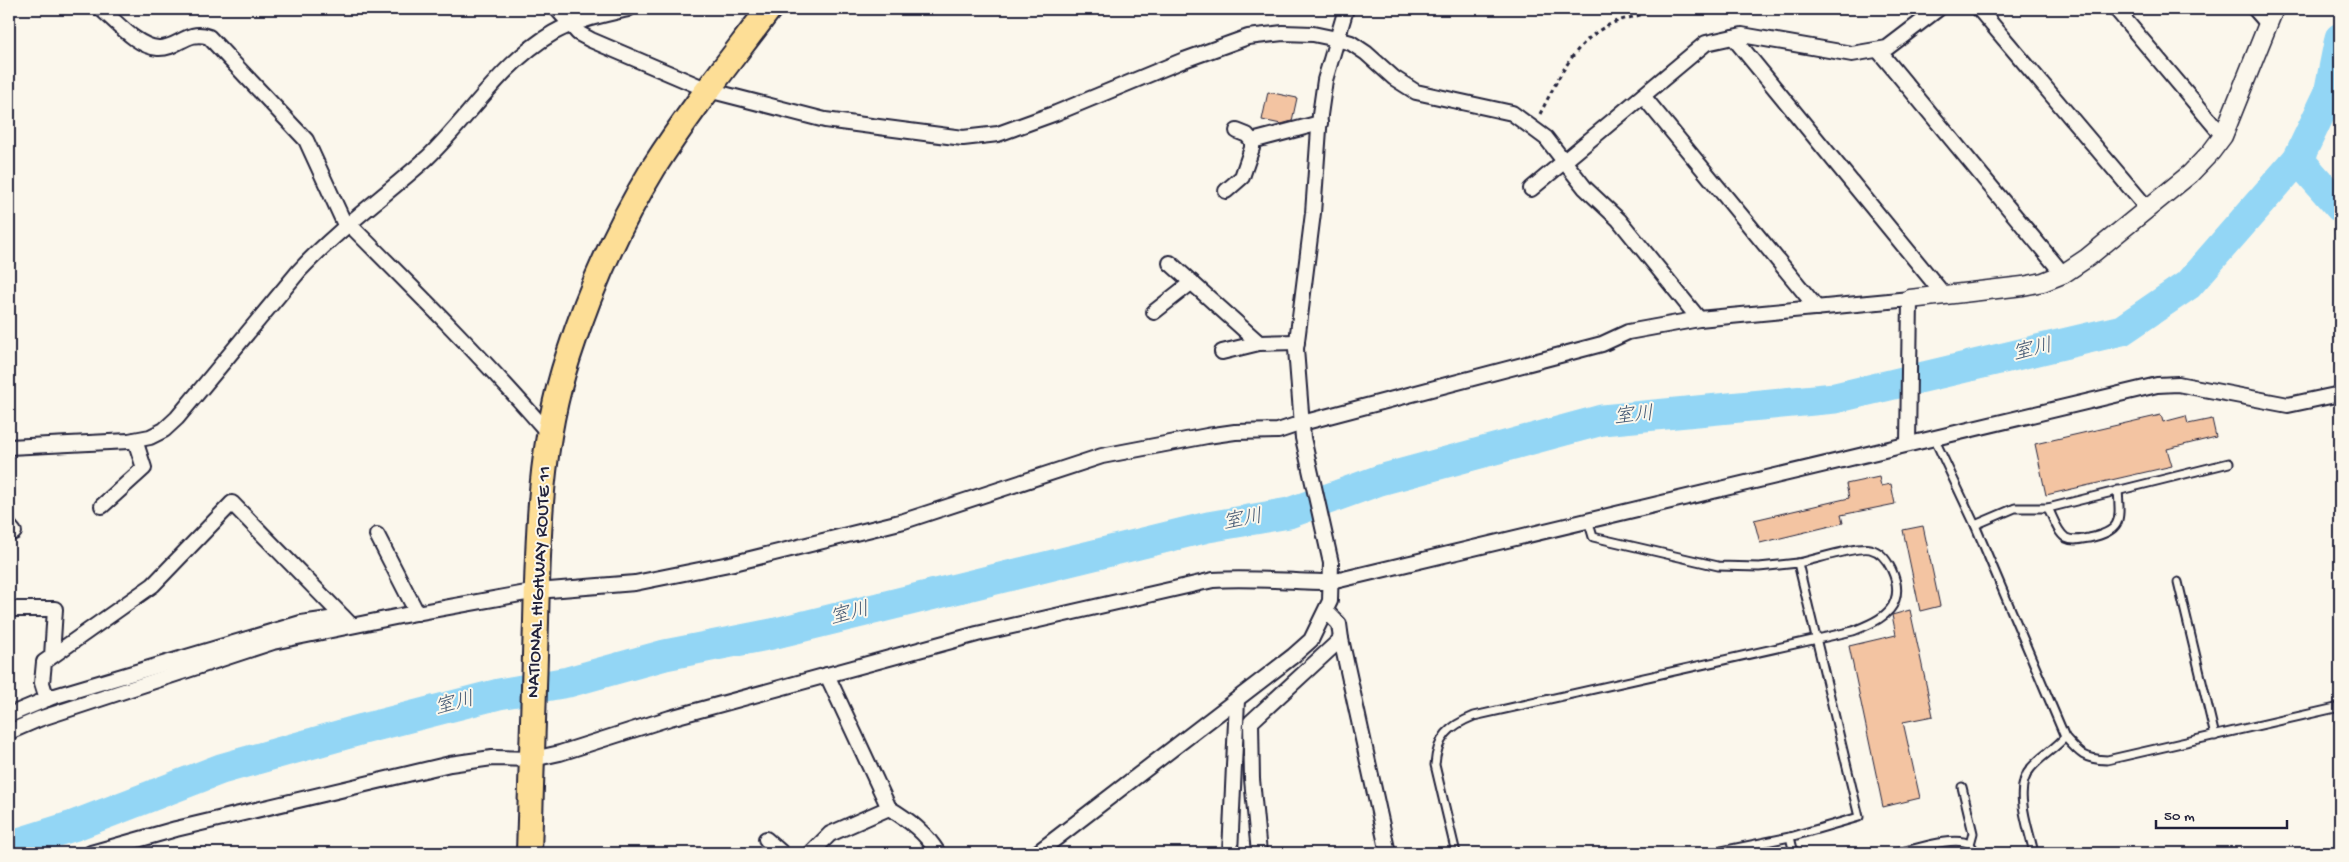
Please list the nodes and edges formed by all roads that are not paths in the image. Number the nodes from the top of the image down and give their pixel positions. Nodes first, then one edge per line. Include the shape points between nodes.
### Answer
1 (101, 9) edge
2 (558, 9) edge
3 (628, 9) edge
4 (769, 9) edge
5 (1346, 9) edge
6 (1938, 9) edge
7 (1979, 9) edge
8 (2116, 9) edge
9 (2255, 9) edge
10 (2271, 16) edge
11 (571, 25) junction
12 (1734, 37) junction
13 (1337, 39) junction
14 (1878, 50) junction
15 (708, 90) junction
16 (1643, 96) junction
17 (1320, 123) junction
18 (1237, 131) dead end
19 (2223, 136) junction
20 (1252, 141) junction
21 (1564, 161) junction
22 (1531, 189) dead end
23 (1226, 191) dead end
24 (2147, 208) junction
25 (347, 225) junction
26 (1170, 262) dead end
27 (2063, 274) junction
28 (1192, 282) junction
29 (1944, 295) junction
30 (1910, 299) junction
31 (1817, 308) junction
32 (1154, 312) dead end
33 (1699, 319) junction
34 (1259, 342) junction
35 (1297, 342) junction
36 (1222, 352) dead end
37 (2340, 394) edge
38 (1302, 423) junction
39 (550, 435) junction
40 (1934, 438) junction
41 (135, 440) junction
42 (1908, 444) junction
43 (9, 447) edge
44 (2229, 463) dead end
45 (2118, 490) junction
46 (102, 506) dead end
47 (2048, 508) junction
48 (1588, 520) junction
49 (1975, 525) junction
50 (377, 535) dead end
51 (1798, 563) junction
52 (1331, 582) junction
53 (2178, 582) dead end
54 (537, 594) junction
55 (9, 611) edge
56 (1326, 611) junction
57 (417, 612) junction
58 (347, 621) junction
59 (1341, 639) junction
60 (1815, 639) junction
61 (52, 656) junction
62 (827, 675) junction
63 (47, 699) junction
64 (1237, 700) junction
65 (2340, 708) edge
66 (9, 715) edge
67 (9, 732) edge
68 (2215, 736) junction
69 (2065, 737) junction
70 (533, 753) junction
71 (1962, 787) dead end
72 (889, 808) junction
73 (1790, 836) junction
74 (766, 839) dead end
75 (1970, 844) junction
76 (91, 853) edge
77 (529, 853) edge
78 (782, 853) edge
79 (811, 853) edge
80 (938, 853) edge
81 (1038, 853) edge
82 (1230, 853) edge
83 (1258, 853) edge
84 (1388, 853) edge
85 (1456, 853) edge
86 (1712, 853) edge
87 (1794, 853) edge
88 (1897, 853) edge
89 (1976, 853) edge
90 (2034, 853) edge

1 - 25 street via 137,40 158,48 193,35 209,37 306,140
2 - 11 street
3 - 11 street
4 - 15 highway, NATIONAL HIGHWAY ROUTE 11
5 - 13 street
6 - 14 street via 1887,48
7 - 24 street
8 - 19 street
9 - 10 street
10 - 19 street
11 - 15 street via 591,40
11 - 25 street via 554,32 500,74 449,137
12 - 14 street via 1742,35 1852,54
12 - 16 street via 1706,43
12 - 29 street
13 - 15 street via 1283,33 1248,37 998,134 963,138 825,120
13 - 17 street via 1325,80
13 - 21 street via 1366,53 1416,92 1512,113 1546,138
14 - 27 street
15 - 39 highway, NATIONAL HIGHWAY ROUTE 11 via 654,167 598,274 567,358
16 - 21 street
16 - 31 street
17 - 20 street
17 - 35 street
18 - 20 street
19 - 24 street via 2190,174
20 - 23 street via 1242,176
21 - 22 street
21 - 33 street via 1585,188 1619,220
24 - 27 street
25 - 39 street via 442,317
25 - 41 street via 299,270 177,418 164,430
26 - 28 street
27 - 29 street via 2023,286
28 - 32 street
28 - 34 street
29 - 30 street
30 - 31 street
30 - 42 street
31 - 33 street
33 - 38 street via 1628,332 1602,344
34 - 35 street
34 - 36 street
35 - 38 street
37 - 40 street via 2288,406 2178,384 2157,385
38 - 52 street via 1331,563
38 - 54 street via 1278,431 1216,435 1102,456 904,521 734,563 635,583
39 - 54 highway, NATIONAL HIGHWAY ROUTE 11 via 542,492
40 - 42 street
40 - 49 lane
41 - 43 street
41 - 46 street via 144,468
42 - 48 street
44 - 45 lane
45 - 47 lane
45 - 47 lane via 2118,524 2106,534 2069,540
47 - 49 lane via 2015,508
48 - 51 lane via 1593,537 1718,566 1759,567
48 - 52 street
49 - 69 lane
50 - 57 street
51 - 60 lane
51 - 60 lane via 1870,549 1890,565 1896,591 1888,611 1873,623
52 - 56 street
52 - 62 street via 1212,580 977,634
53 - 68 lane
54 - 57 street
54 - 70 highway, NATIONAL HIGHWAY ROUTE 11
55 - 61 street via 55,609
56 - 59 street via 1340,624
56 - 64 street via 1312,640
57 - 58 street
58 - 61 street via 232,503 152,585
58 - 63 street via 302,623
58 - 67 street via 273,642 39,719
59 - 83 street via 1251,722
59 - 84 street
60 - 73 lane via 1859,817
60 - 85 lane via 1461,721 1441,739 1435,765
61 - 63 street via 44,662 42,682
62 - 70 street via 670,718 560,753
62 - 72 street
63 - 66 street
64 - 81 street
64 - 82 street
65 - 68 lane
68 - 69 lane via 2107,760 2090,759
69 - 90 lane via 2029,770 2023,786 2022,800
70 - 76 street via 450,764 176,829
70 - 77 highway, NATIONAL HIGHWAY ROUTE 11
71 - 75 lane via 1973,833
72 - 79 street via 830,834
72 - 80 street via 907,818
73 - 86 lane
73 - 87 lane
74 - 78 street
75 - 88 lane via 1948,842
75 - 89 lane

